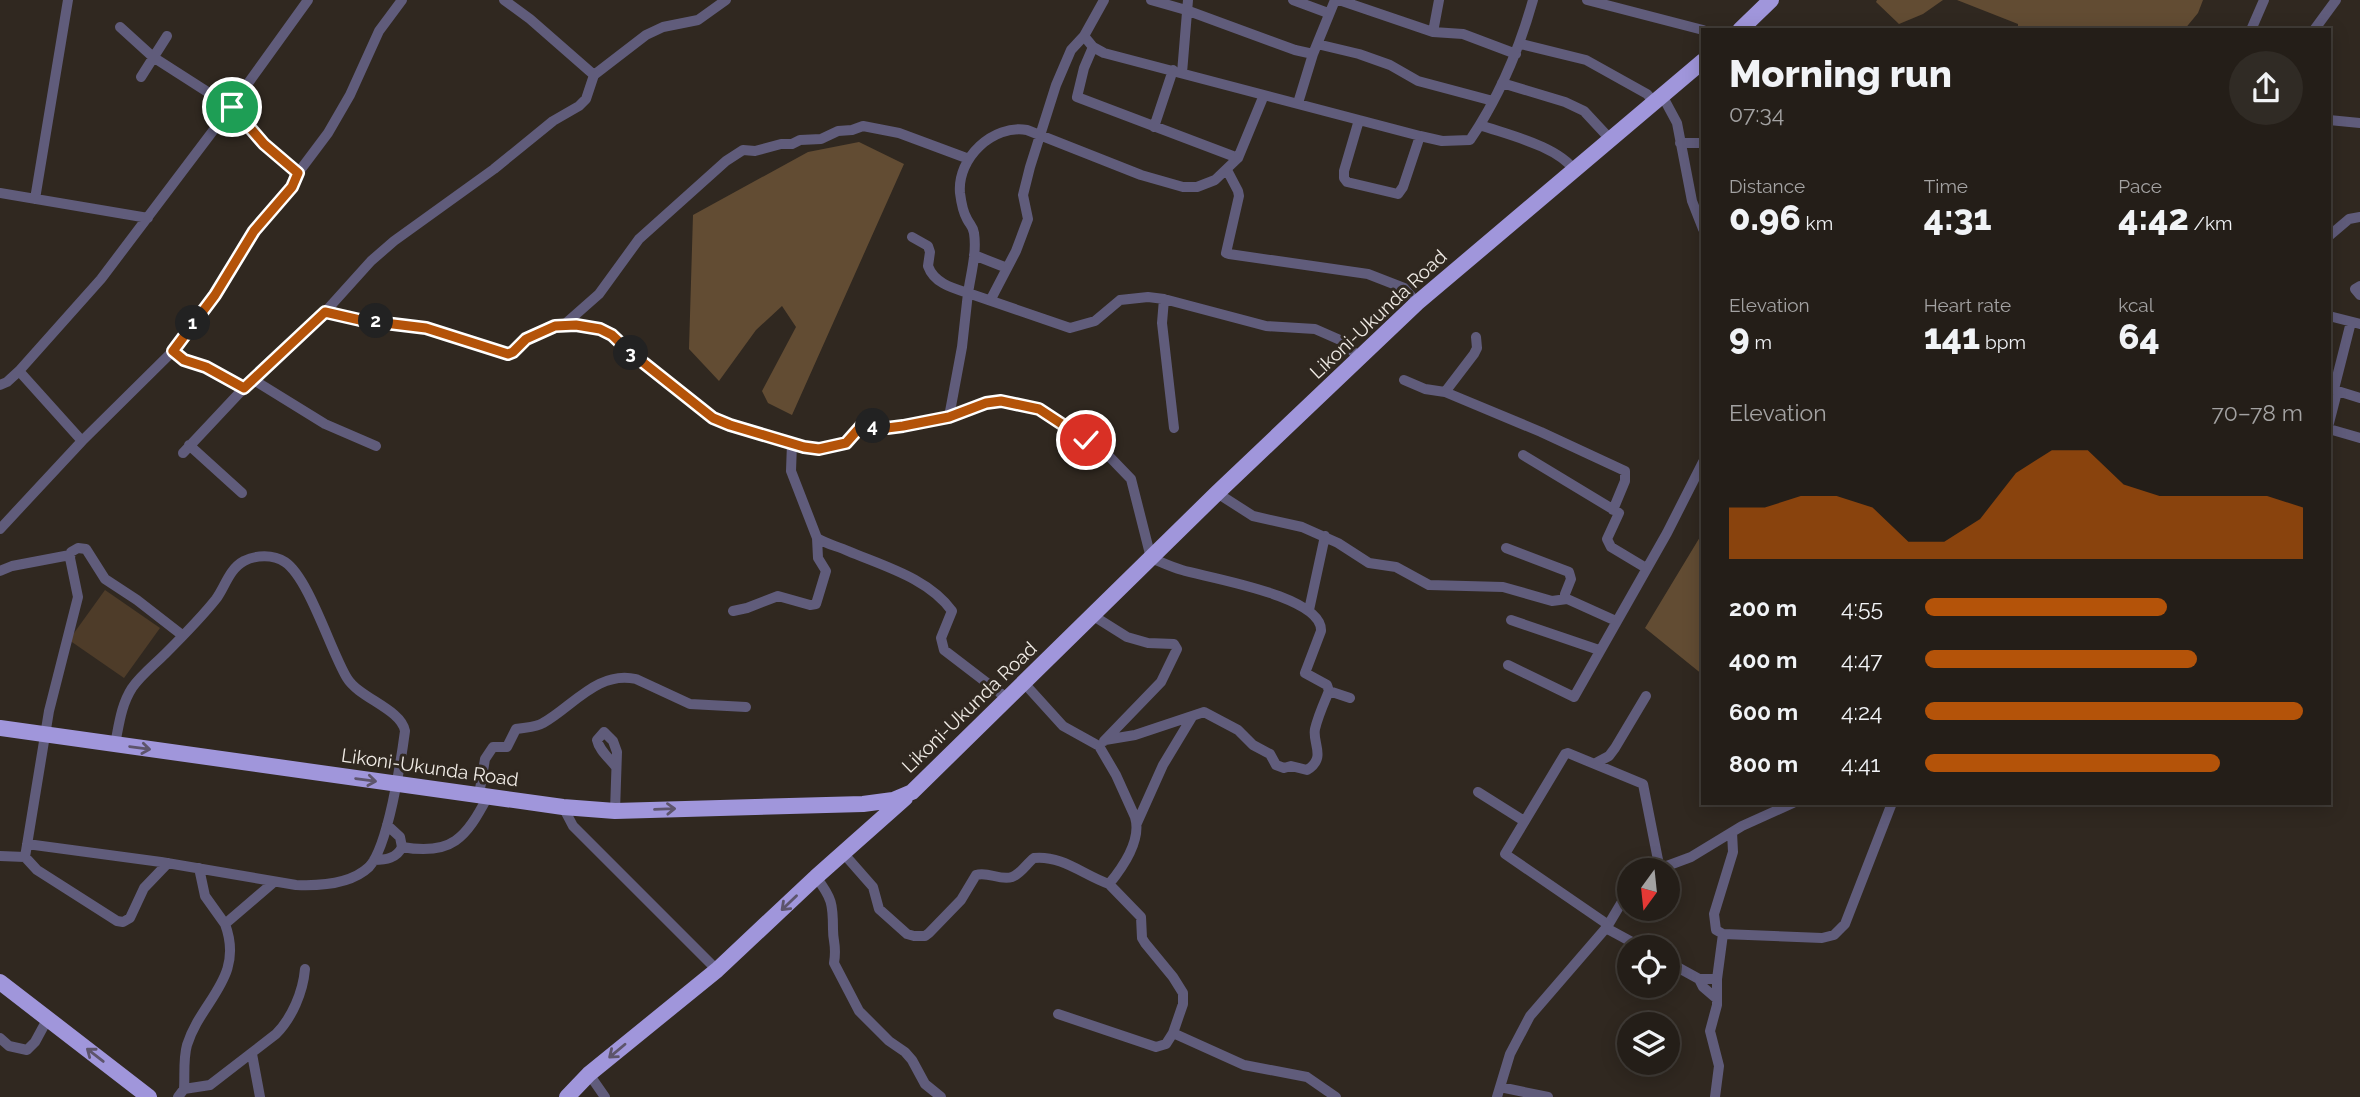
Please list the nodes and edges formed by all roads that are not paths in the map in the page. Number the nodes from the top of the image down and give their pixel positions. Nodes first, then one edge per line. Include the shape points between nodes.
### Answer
1 (68, 0) edge
2 (308, 0) edge
3 (402, 0) edge
4 (504, 0) edge
5 (726, 0) edge
6 (1104, 0) edge
7 (1151, 0) edge
8 (1293, 0) edge
9 (1337, 0) edge
10 (1439, 0) edge
11 (1533, 0) edge
12 (1587, 0) edge
13 (1771, 0) edge
14 (2264, 0) edge
15 (2336, 0) edge
16 (1612, 3) edge
17 (1187, 5) edge
18 (1328, 13) junction
19 (120, 27) dead end
20 (1742, 28) edge
21 (2252, 28) edge
22 (2315, 28) edge
23 (1701, 29) edge
24 (1433, 32) junction
25 (167, 36) dead end
26 (1084, 36) junction
27 (1093, 47) junction
28 (1315, 49) junction
29 (1518, 49) junction
30 (153, 57) junction
31 (1701, 63) edge
32 (1177, 72) junction
33 (594, 75) junction
34 (141, 77) dead end
35 (1502, 83) junction
36 (1264, 95) junction
37 (1659, 100) junction
38 (1493, 101) junction
39 (1298, 103) junction
40 (232, 107) junction
41 (1359, 120) junction
42 (2331, 120) edge
43 (2360, 123) edge
44 (1480, 125) junction
45 (1154, 127) junction
46 (1041, 134) junction
47 (1420, 136) junction
48 (1611, 140) junction
49 (1680, 143) junction
50 (1701, 143) edge
51 (1238, 158) junction
52 (969, 159) junction
53 (1227, 170) junction
54 (1575, 171) junction
55 (298, 173) junction
56 (0, 193) edge
57 (35, 199) junction
58 (2360, 217) edge
59 (148, 218) junction
60 (1701, 224) edge
61 (2331, 234) edge
62 (912, 237) dead end
63 (974, 255) junction
64 (1007, 268) junction
65 (2360, 286) edge
66 (968, 293) junction
67 (2360, 295) edge
68 (991, 299) junction
69 (1164, 299) junction
70 (1417, 303) junction
71 (325, 312) junction
72 (2331, 317) edge
73 (2356, 323) edge
74 (565, 324) junction
75 (1476, 337) dead end
76 (173, 351) junction
77 (1360, 358) junction
78 (19, 371) junction
79 (252, 379) junction
80 (1404, 380) dead end
81 (0, 385) edge
82 (244, 388) junction
83 (2334, 390) edge
84 (1445, 392) junction
85 (2360, 398) edge
86 (2331, 410) edge
87 (949, 417) junction
88 (1174, 428) dead end
89 (2331, 430) edge
90 (2360, 438) edge
91 (82, 441) junction
92 (792, 443) junction
93 (376, 446) dead end
94 (1523, 455) dead end
95 (1701, 466) edge
96 (242, 493) dead end
97 (1217, 493) junction
98 (1613, 510) junction
99 (0, 529) edge
100 (1325, 536) junction
101 (817, 538) junction
102 (1506, 548) dead end
103 (70, 555) junction
104 (1151, 558) junction
105 (1647, 568) junction
106 (0, 571) edge
107 (1567, 599) junction
108 (1309, 610) junction
109 (733, 611) dead end
110 (1093, 615) junction
111 (1511, 620) dead end
112 (1616, 621) junction
113 (183, 635) junction
114 (1599, 650) junction
115 (1508, 665) dead end
116 (1024, 683) junction
117 (1329, 691) junction
118 (1646, 696) dead end
119 (1350, 698) dead end
120 (1008, 699) junction
121 (746, 707) dead end
122 (1192, 716) junction
123 (0, 728) edge
124 (45, 734) junction
125 (1102, 743) junction
126 (115, 744) junction
127 (1596, 763) junction
128 (616, 767) dead end
129 (395, 784) junction
130 (912, 792) junction
131 (1478, 792) dead end
132 (483, 795) junction
133 (855, 805) junction
134 (1789, 805) edge
135 (1891, 805) edge
136 (563, 807) junction
137 (615, 811) junction
138 (1524, 821) junction
139 (1137, 823) junction
140 (387, 825) junction
141 (870, 830) junction
142 (1732, 832) junction
143 (27, 844) junction
144 (402, 847) junction
145 (844, 854) junction
146 (0, 856) edge
147 (25, 857) junction
148 (1657, 858) edge
149 (374, 860) junction
150 (1680, 861) edge
151 (168, 863) junction
152 (199, 868) junction
153 (816, 877) junction
154 (274, 881) junction
155 (1109, 884) junction
156 (1617, 910) edge
157 (225, 924) junction
158 (1607, 926) junction
159 (1723, 934) junction
160 (1621, 935) edge
161 (305, 969) dead end
162 (1680, 969) edge
163 (717, 970) junction
164 (1699, 979) junction
165 (1717, 979) junction
166 (0, 982) edge
167 (1717, 999) junction
168 (1058, 1014) dead end
169 (48, 1018) junction
170 (1173, 1032) junction
171 (0, 1038) edge
172 (252, 1054) junction
173 (589, 1074) junction
174 (1498, 1092) edge
175 (181, 1093) edge
176 (145, 1096) edge
177 (260, 1097) edge
178 (567, 1097) edge
179 (605, 1097) edge
180 (941, 1097) edge
181 (1336, 1097) edge
182 (1548, 1097) edge
183 (1714, 1097) edge

1 - 57 street
2 - 40 street
3 - 55 street via 379,31 343,108
4 - 33 street
5 - 33 street via 698,20 646,35
6 - 26 street
7 - 17 street
8 - 18 street
9 - 18 street
9 - 24 street
10 - 24 street
11 - 29 street
12 - 16 street
13 - 20 highway
14 - 21 street
15 - 22 street
16 - 23 street
17 - 28 street via 1295,50
17 - 32 street via 1186,46
18 - 28 street
19 - 30 street
24 - 29 street via 1463,34
25 - 30 street
26 - 27 street
26 - 46 street via 1064,65
27 - 32 street
27 - 45 street via 1077,97
28 - 38 street via 1359,54 1418,81
28 - 39 street
29 - 35 street
29 - 37 street via 1586,60
30 - 34 street
30 - 40 street
31 - 37 highway, Likoni-Ukunda Road
32 - 36 street
32 - 45 street
33 - 71 street via 579,106 402,235 371,261
35 - 38 street
35 - 48 street via 1584,111
36 - 39 street
36 - 51 street
37 - 48 highway, Likoni-Ukunda Road
37 - 49 street via 1677,124
38 - 44 street
39 - 41 street
40 - 55 street via 264,144
40 - 59 street
41 - 47 street
41 - 47 street via 1344,172 1347,182 1398,194
42 - 43 street
44 - 47 street via 1470,140
44 - 54 street via 1554,152
45 - 51 street
46 - 52 street via 1022,129 1007,132 983,142
46 - 53 street via 1183,187 1209,184
46 - 64 street via 1023,195 1028,219
48 - 54 highway, Likoni-Ukunda Road
49 - 50 street
49 - 60 street
51 - 53 street
52 - 63 street via 960,193 973,228
52 - 74 street via 899,133 863,126 821,139 743,150 639,239 599,294
53 - 70 street via 1239,201 1226,253 1368,274 1404,288
54 - 70 highway, Likoni-Ukunda Road
55 - 76 street
56 - 57 street
57 - 59 street
58 - 61 street via 2349,219
59 - 78 street via 88,296
62 - 66 street via 928,246 928,266 935,278
63 - 64 street
63 - 66 street
64 - 68 street
65 - 67 street via 2356,289
66 - 68 street
66 - 87 street
68 - 69 street via 1070,328 1095,321 1120,300
69 - 77 street via 1266,326 1315,329 1340,340
69 - 88 street via 1162,323
70 - 77 highway, Likoni-Ukunda Road
71 - 74 street via 426,328 508,354 535,335
71 - 79 street
72 - 73 street
73 - 83 street
74 - 92 street via 608,332 713,418
75 - 84 street via 1474,354
76 - 82 street
76 - 91 street
77 - 97 highway, Likoni-Ukunda Road
78 - 81 street
78 - 91 street
79 - 82 street
79 - 93 street via 325,424
80 - 84 street
82 - 96 street via 186,449
83 - 85 street
83 - 86 street
84 - 98 street via 1625,471
87 - 92 street via 887,428 862,425 846,443 830,448
87 - 104 street via 986,403 1016,402 1039,409 1102,450 1133,483
89 - 90 street
91 - 99 street
92 - 101 street via 791,471
94 - 98 street
95 - 105 street
97 - 100 street via 1253,516 1289,522
97 - 104 highway, Likoni-Ukunda Road
98 - 105 street via 1619,513 1607,539 1609,546
100 - 107 street via 1369,563 1396,568 1429,585 1503,587 1552,601
100 - 108 street
101 - 109 street via 818,558 826,571 816,604 778,596
101 - 120 street via 889,566 928,588 952,611 941,638 944,650
102 - 107 street via 1569,572
103 - 106 street
103 - 113 street via 78,548 86,549 105,579
103 - 124 street via 78,597
104 - 108 street
104 - 110 highway, Likoni-Ukunda Road
105 - 112 street
107 - 112 street
108 - 117 street via 1318,617 1321,631 1304,671
110 - 116 highway, Likoni-Ukunda Road
110 - 125 street via 1127,638 1174,644 1177,649 1161,682
111 - 114 street
112 - 114 street
113 - 126 street via 131,689
113 - 129 street via 217,598 238,565 265,556 285,562 300,582 349,682 405,727
114 - 115 street via 1574,697
116 - 120 highway, Likoni-Ukunda Road
116 - 125 street via 1063,726
117 - 119 street
117 - 122 street via 1314,733 1318,753 1307,770 1276,765 1268,752 1211,715 1201,712
118 - 127 street via 1615,748
120 - 130 highway, Likoni-Ukunda Road
121 - 132 street via 690,704 636,679 615,679 580,694 541,724 516,729 507,747 493,747 485,759
122 - 125 street
122 - 139 street
123 - 124 highway, Likoni-Ukunda Road
124 - 126 highway, Likoni-Ukunda Road
124 - 143 street
125 - 139 street
126 -> 129 highway, Likoni-Ukunda Road
127 - 138 street via 1565,754
127 - 148 street via 1644,786
128 - 137 street
129 - 132 highway, Likoni-Ukunda Road
129 - 140 street
130 - 133 highway, Likoni-Ukunda Road via 893,800
130 - 141 highway
131 - 138 street
132 - 136 highway, Likoni-Ukunda Road
132 - 144 street via 474,821 456,840 437,850
137 -> 133 highway, Likoni-Ukunda Road
133 - 141 highway via 876,810 877,820
134 - 142 street
135 - 159 street via 1839,932 1822,939
136 - 137 highway, Likoni-Ukunda Road
136 - 163 street via 573,826
138 - 158 street via 1505,854
139 - 155 street via 1129,854
140 - 144 street via 400,837
140 - 149 street
141 - 145 highway
142 - 150 street
142 - 159 street via 1732,852 1714,914 1716,930
143 - 147 street
143 - 151 street
144 - 149 street via 391,858
145 - 153 highway
145 - 155 street via 873,887 879,909 907,934 919,937 929,933 961,900 976,875 1013,877 1034,858 1078,868
146 - 147 street
147 - 151 street via 37,870 123,922 130,918 144,888
149 - 154 street via 365,870 328,884
151 - 152 street
152 - 154 street
152 - 157 street via 205,896
153 -> 163 highway
153 - 180 street via 830,895 837,949 834,963 853,1003 905,1052 925,1084
154 - 157 street
155 - 170 street via 1141,918 1145,943 1182,990 1183,1004
156 - 158 street
157 - 175 street via 228,971 188,1043
158 - 160 street
158 - 174 street via 1530,1016 1510,1054
159 - 165 street
161 - 172 street via 303,986 284,1026
162 - 164 street
163 -> 173 highway
164 - 165 street
164 - 167 street
165 - 167 street
166 - 169 highway
167 - 183 street via 1710,1031 1719,1066
168 - 170 street via 1156,1047 1166,1044
169 - 171 street via 27,1050 9,1046
176 -> 169 highway
170 - 181 street via 1244,1065 1307,1077
172 - 175 street via 210,1085
172 - 177 street
173 - 178 highway
173 - 179 street
174 - 182 street

